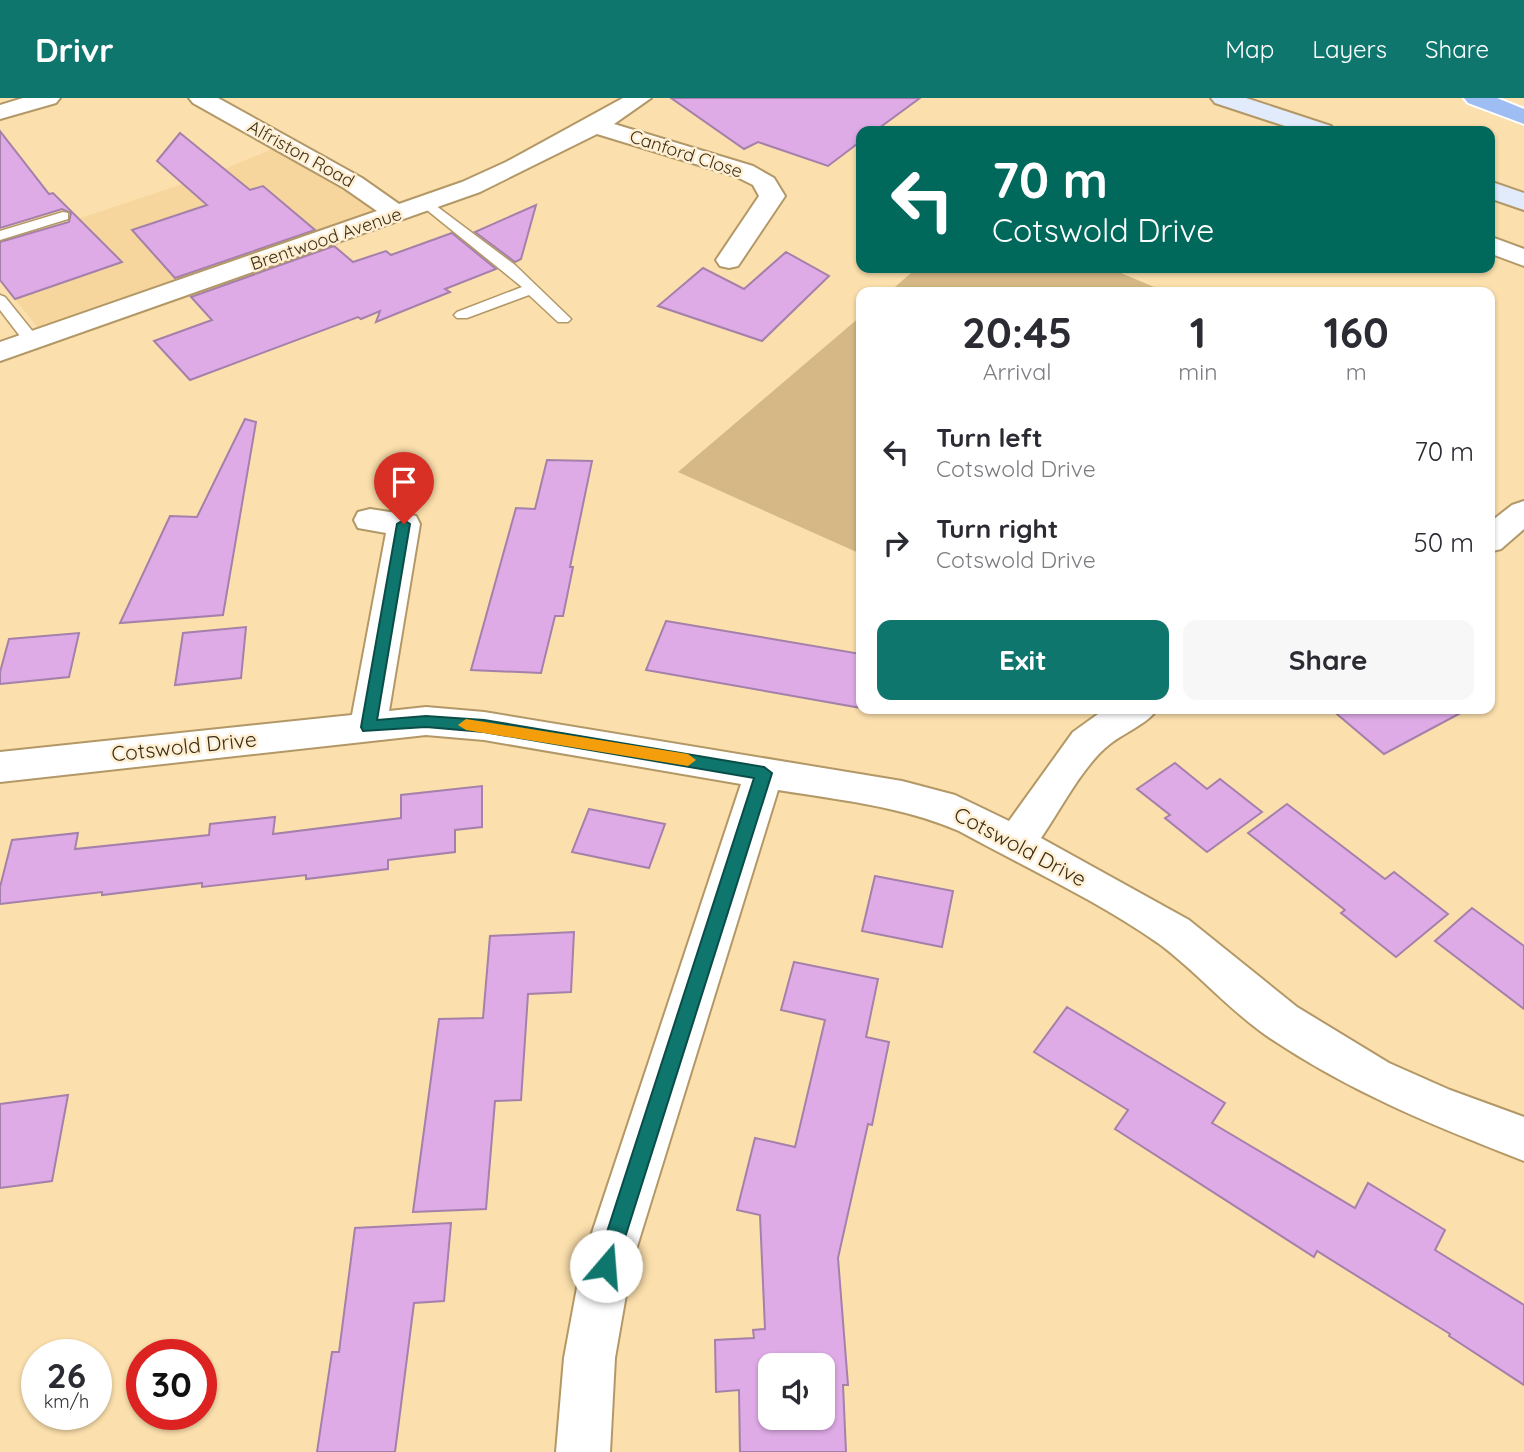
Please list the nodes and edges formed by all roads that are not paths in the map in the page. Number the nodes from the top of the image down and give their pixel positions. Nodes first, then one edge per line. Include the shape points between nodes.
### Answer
1 (48, 98) edge
2 (201, 98) edge
3 (639, 98) edge
4 (1223, 98) edge
5 (1476, 98) edge
6 (0, 112) edge
7 (1524, 117) edge
8 (597, 126) junction
9 (1307, 126) edge
10 (1495, 191) edge
11 (1524, 202) edge
12 (427, 203) junction
13 (397, 214) junction
14 (63, 216) dead end
15 (0, 236) edge
16 (1495, 246) edge
17 (1524, 258) edge
18 (729, 260) dead end
19 (531, 289) junction
20 (0, 300) edge
21 (462, 316) dead end
22 (563, 319) dead end
23 (32, 341) junction
24 (0, 352) edge
25 (1524, 512) edge
26 (370, 520) dead end
27 (1495, 536) edge
28 (1495, 540) edge
29 (1524, 555) edge
30 (1128, 714) edge
31 (368, 727) junction
32 (0, 767) edge
33 (764, 773) junction
34 (1016, 843) junction
35 (1524, 1139) edge
36 (583, 1452) edge

1 - 6 street
2 - 13 street, Alfriston Road via 354,183
3 - 8 street, Brentwood Avenue
4 - 9 main road
5 - 7 highway
8 - 12 street, Brentwood Avenue via 536,160
8 - 18 street, Canford Close via 744,171 770,187 772,195
10 - 11 main road
12 - 13 street, Brentwood Avenue
12 - 19 lane
13 - 23 street, Brentwood Avenue
14 - 15 lane
16 - 17 street
19 - 21 lane
19 - 22 lane
20 - 23 lane
23 - 24 street, Brentwood Avenue
25 - 27 street
26 - 31 street via 404,524
28 - 29 street
30 - 34 street via 1086,742
31 - 32 street, Cotswold Drive
31 - 33 street, Cotswold Drive via 426,721 484,726
33 - 34 street, Cotswold Drive via 941,806
33 - 36 street via 606,1266 594,1315
34 - 35 street, Cotswold Drive via 1174,932 1281,1021 1321,1047 1436,1106

